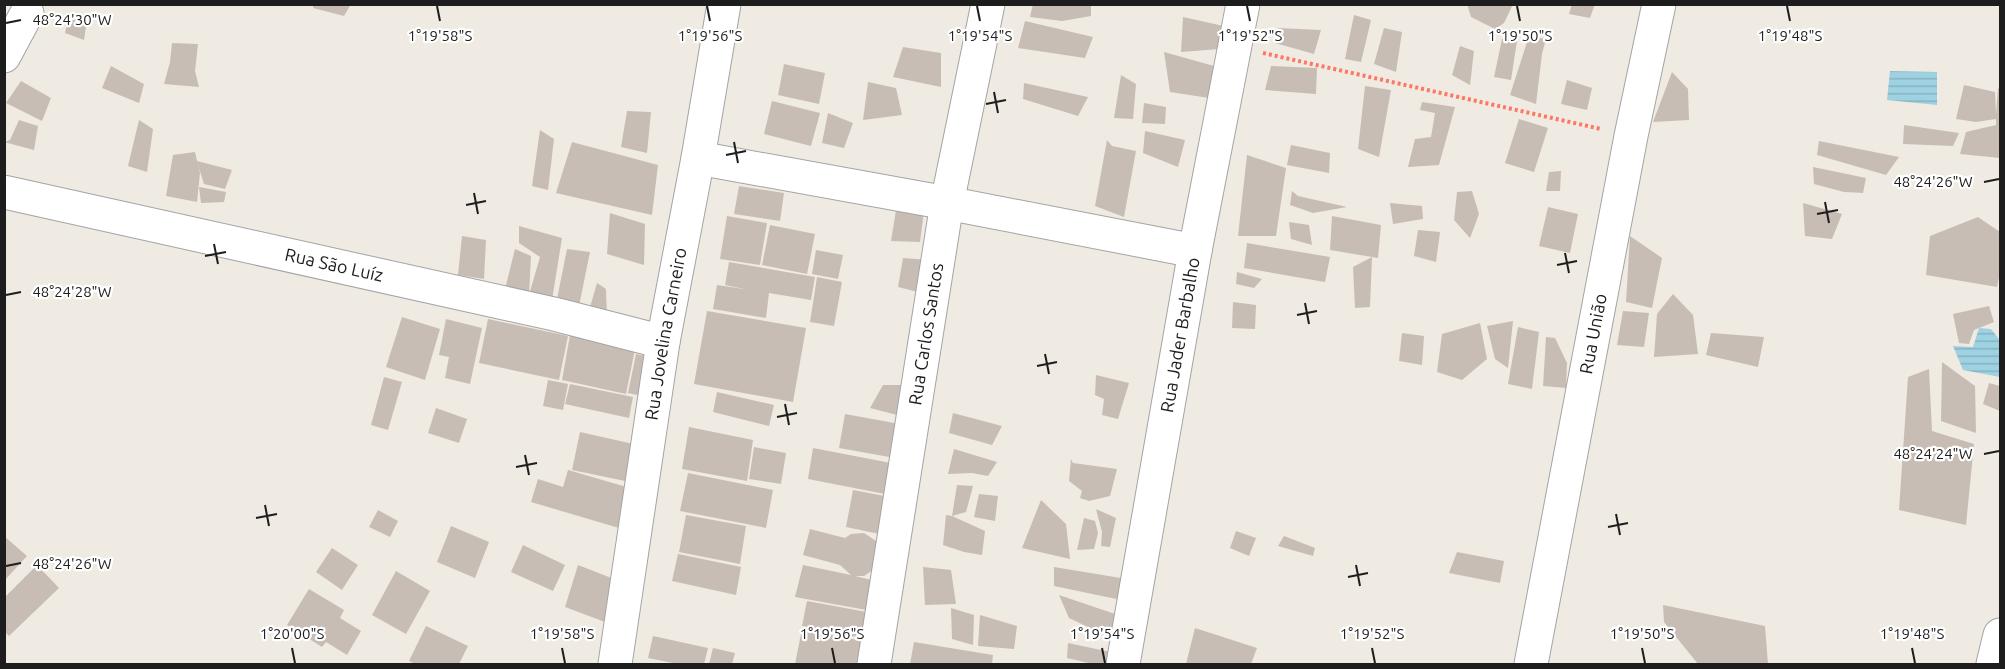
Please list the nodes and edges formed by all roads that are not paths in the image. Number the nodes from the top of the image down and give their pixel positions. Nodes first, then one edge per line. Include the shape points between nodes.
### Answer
1 (724, 4) edge
2 (988, 4) edge
3 (1243, 4) edge
4 (1659, 4) edge
5 (27, 13) dead end
6 (4, 56) edge
7 (698, 158) junction
8 (4, 192) edge
9 (947, 203) junction
10 (1195, 251) junction
11 (663, 342) junction
12 (2001, 635) edge
13 (615, 664) edge
14 (874, 664) edge
15 (1123, 664) edge
16 (1531, 664) edge
17 (1993, 664) edge

1 - 7 street, Rua Jovelina Carneiro
2 - 9 street, Rua Carlos Santos
3 - 10 street, Rua Jader Barbalho
4 - 16 street, Rua União
5 - 6 street
7 - 9 street
7 - 11 street, Rua Jovelina Carneiro
8 - 11 street, Rua São Luíz via 554,314
9 - 10 street
9 - 14 street, Rua Carlos Santos
10 - 15 street, Rua Jader Barbalho
11 - 13 street, Rua Jovelina Carneiro
12 - 17 street

